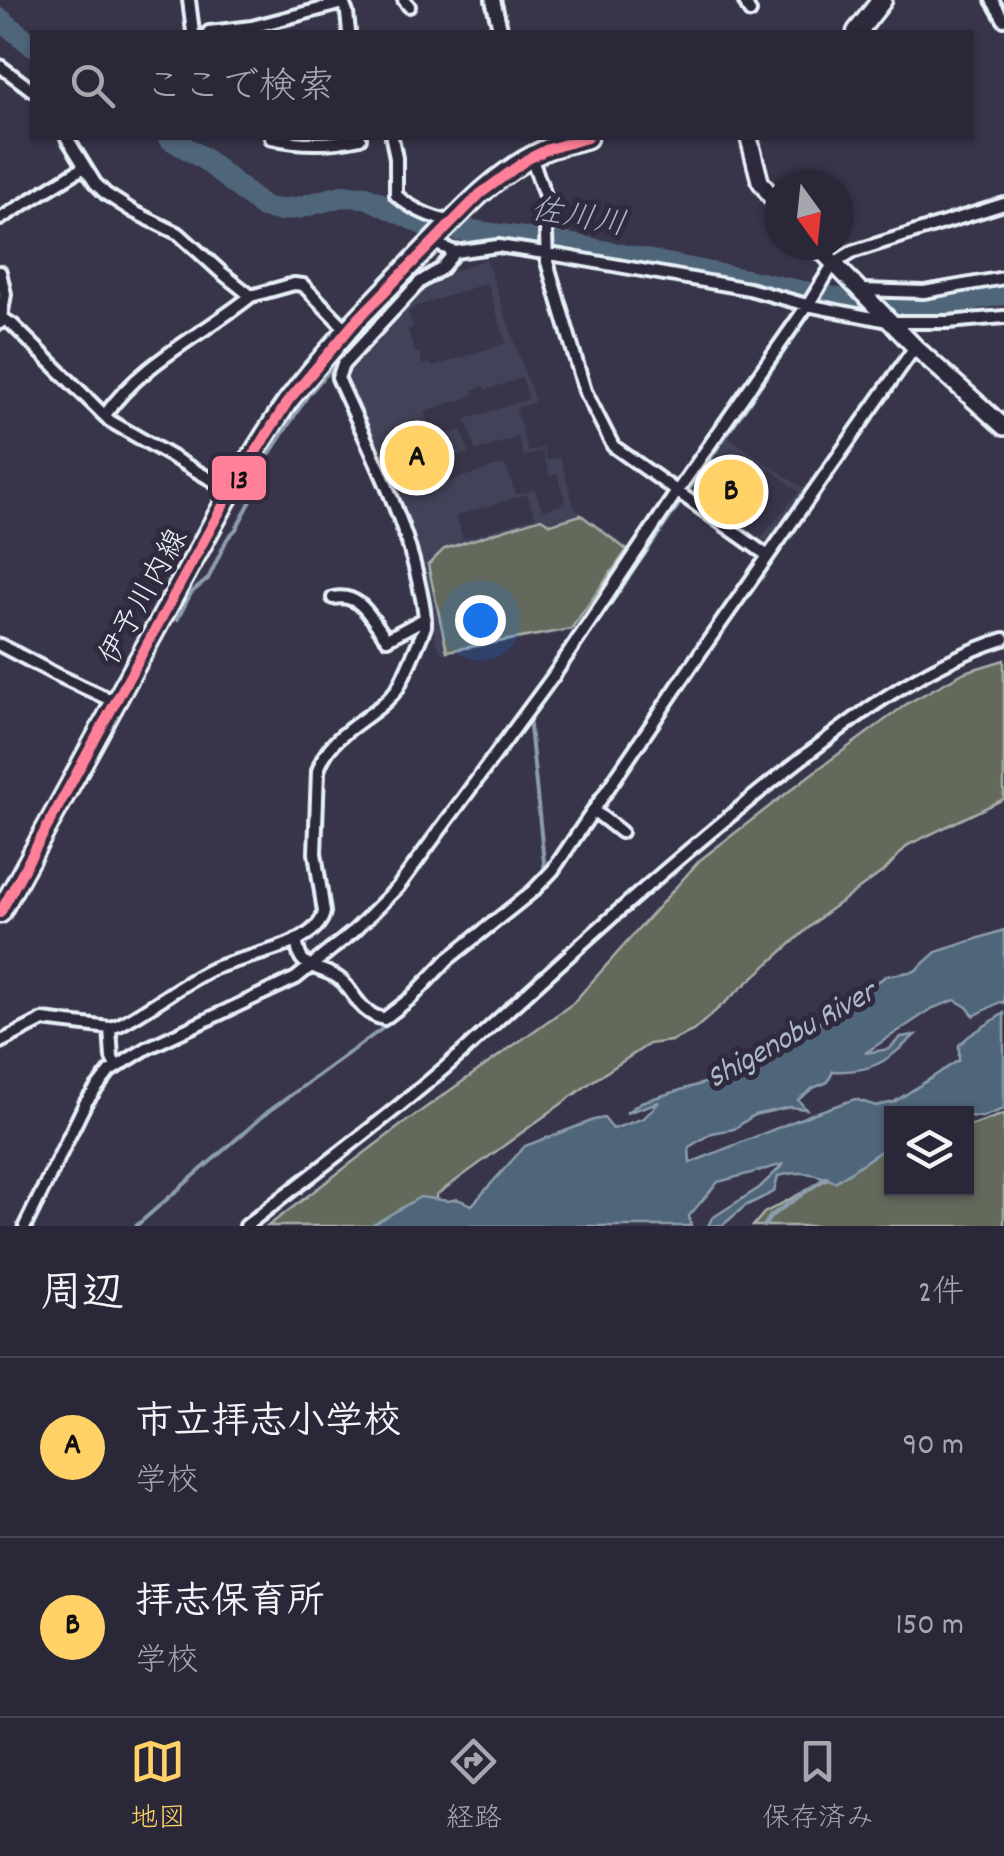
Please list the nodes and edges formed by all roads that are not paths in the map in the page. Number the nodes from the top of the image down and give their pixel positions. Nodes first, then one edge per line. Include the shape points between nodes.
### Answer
1 (189, 0) edge
2 (493, 0) edge
3 (744, 0) edge
4 (882, 0) edge
5 (992, 0) edge
6 (344, 1) edge
7 (750, 12) dead end
8 (1004, 20) edge
9 (193, 30) edge
10 (226, 30) edge
11 (349, 30) edge
12 (500, 30) edge
13 (859, 30) edge
14 (0, 66) edge
15 (30, 88) edge
16 (68, 140) edge
17 (283, 140) edge
18 (348, 140) edge
19 (392, 140) edge
20 (578, 140) edge
21 (750, 140) edge
22 (537, 149) edge
23 (84, 167) junction
24 (764, 187) edge
25 (1004, 204) edge
26 (0, 218) edge
27 (442, 231) junction
28 (545, 251) junction
29 (454, 252) junction
30 (830, 260) edge
31 (834, 264) junction
32 (0, 272) edge
33 (1004, 278) edge
34 (863, 292) junction
35 (251, 296) junction
36 (809, 303) junction
37 (1004, 317) edge
38 (890, 319) junction
39 (1, 321) edge
40 (348, 331) junction
41 (916, 347) junction
42 (105, 415) junction
43 (1004, 427) edge
44 (678, 490) junction
45 (231, 492) junction
46 (768, 556) junction
47 (334, 598) dead end
48 (424, 619) junction
49 (1004, 639) edge
50 (0, 645) edge
51 (115, 702) junction
52 (593, 810) junction
53 (621, 832) dead end
54 (0, 913) edge
55 (296, 940) junction
56 (312, 966) junction
57 (110, 1028) junction
58 (0, 1042) edge
59 (116, 1066) junction
60 (25, 1226) edge
61 (246, 1226) edge

1 - 9 street
2 - 12 street
3 - 7 street
4 - 13 main road
5 - 8 street
6 - 10 street
6 - 11 street
14 - 15 street
16 - 23 street
17 - 18 street
19 - 27 street via 396,195
20 - 22 main road, 伊予川内線
21 - 24 main road
22 - 27 main road, 伊予川内線
22 - 28 street via 549,207
23 - 26 street
23 - 35 street via 119,204 179,234
25 - 31 street via 852,252
27 - 29 street
27 - 40 main road, 伊予川内線
28 - 29 street via 498,246
28 - 36 street
28 - 44 street via 585,391 608,439
29 - 48 street via 342,364 338,378 398,514
30 - 31 main road
31 - 34 main road
31 - 36 street
32 - 39 street
33 - 34 street via 924,292
34 - 38 main road
35 - 40 street via 303,286
35 - 42 street via 156,362
36 - 38 street
36 - 44 street
37 - 38 street
38 - 41 main road
39 - 42 street via 13,325
40 - 45 main road, 伊予川内線 via 289,400
41 - 43 main road
41 - 46 street
42 - 45 street
44 - 46 street
44 - 56 street via 554,675 398,887
45 - 51 main road, 伊予川内線
46 - 52 street
47 - 48 street via 358,600 387,639
48 - 55 street via 398,688 321,760 315,852 324,912 319,926
49 - 61 street via 921,676 846,723 715,827 422,1088
50 - 51 street
51 - 54 main road, 伊予川内線
52 - 53 street
52 - 56 street via 543,881 384,1020 364,1012 341,981
55 - 56 street via 300,957
55 - 57 street via 210,970
56 - 59 street
57 - 58 street via 43,1020
57 - 59 street
59 - 60 street via 86,1102

